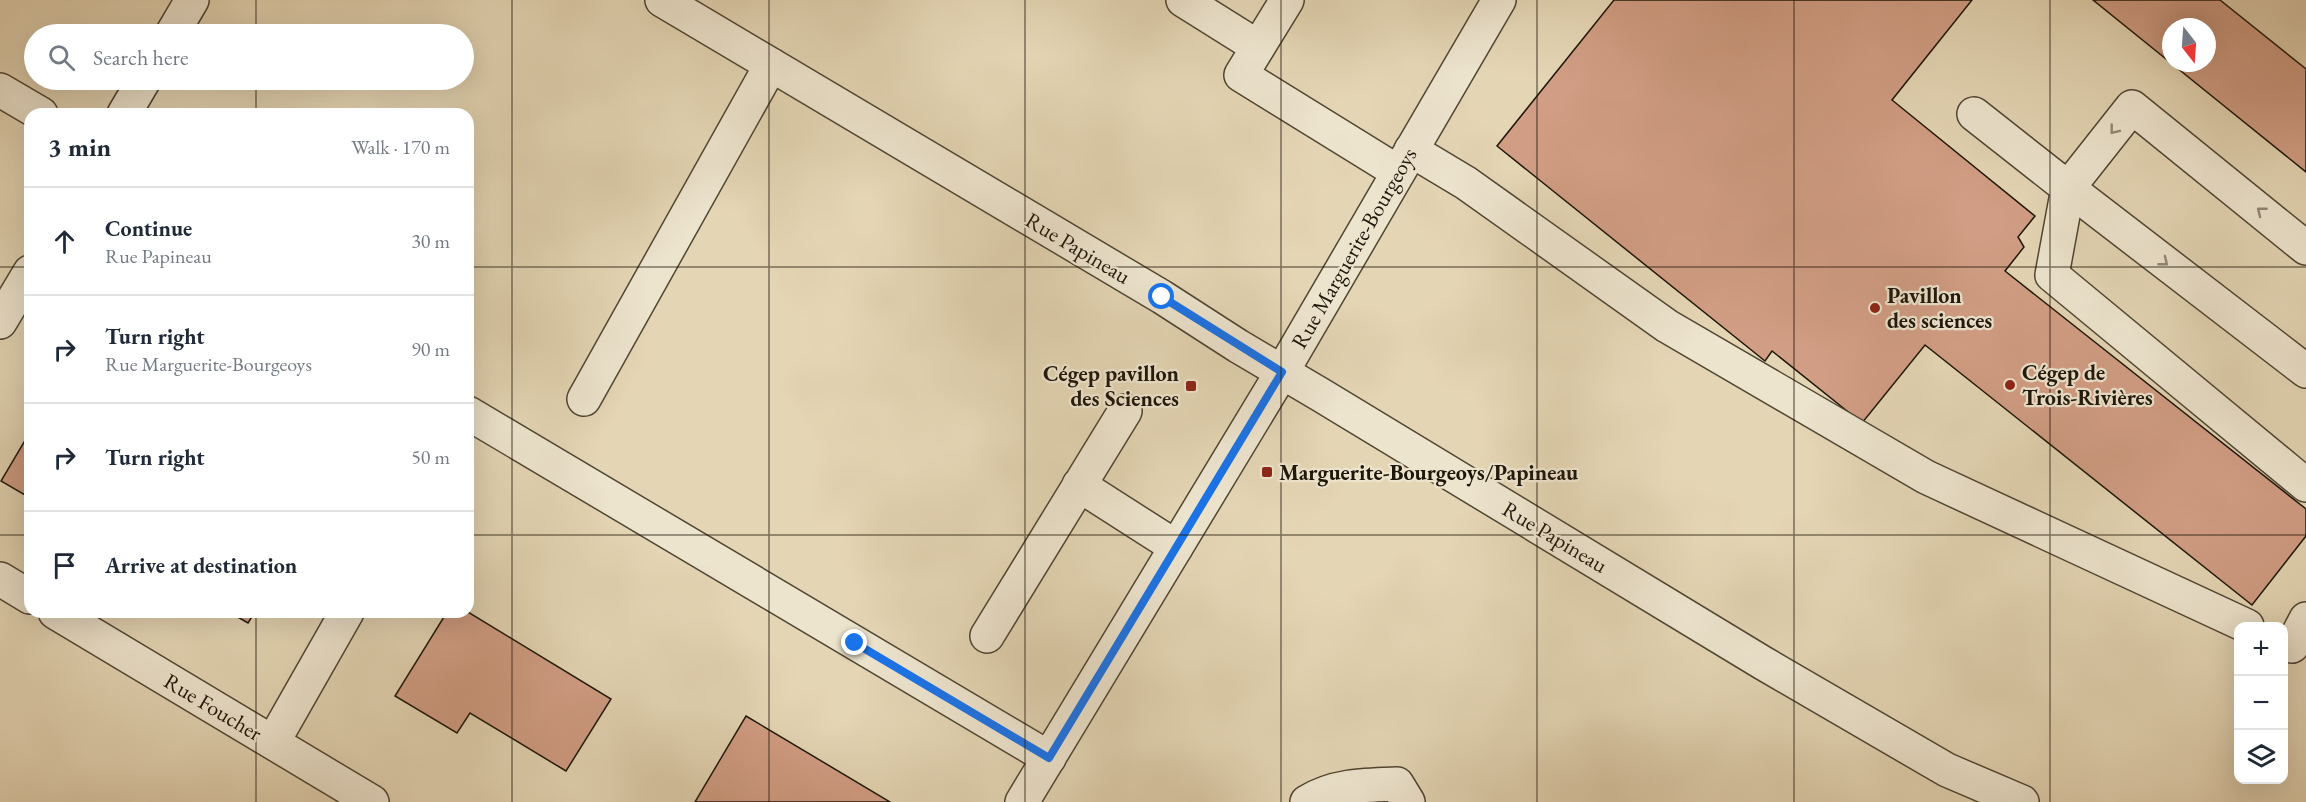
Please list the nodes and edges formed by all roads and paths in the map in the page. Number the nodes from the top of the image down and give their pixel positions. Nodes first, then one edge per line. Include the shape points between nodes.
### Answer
1 (192, 0) edge
2 (662, 0) edge
3 (1183, 0) edge
4 (1287, 0) edge
5 (1499, 0) edge
6 (177, 24) edge
7 (1258, 47) junction
8 (771, 65) junction
9 (0, 90) edge
10 (138, 90) edge
11 (31, 108) edge
12 (128, 108) edge
13 (1974, 114) dead end
14 (1405, 161) junction
15 (2068, 188) junction
16 (2306, 248) edge
17 (24, 282) edge
18 (0, 322) edge
19 (2306, 371) edge
20 (1282, 372) junction
21 (584, 399) dead end
22 (1125, 411) dead end
23 (474, 417) edge
24 (1079, 485) junction
25 (2306, 485) edge
26 (1176, 547) junction
27 (0, 579) edge
28 (24, 593) edge
29 (64, 618) edge
30 (344, 618) edge
31 (2236, 622) edge
32 (987, 636) dead end
33 (273, 742) junction
34 (1049, 758) junction
35 (372, 802) edge
36 (1022, 802) edge
37 (1307, 802) edge
38 (1408, 802) edge
39 (2022, 802) edge

1 - 6 street
2 - 8 street, Rue Papineau
3 - 7 street
4 - 7 street
5 - 14 street, Rue Marguerite-Bourgeoys
7 - 14 street via 1241,75
8 - 20 street, Rue Papineau
8 - 21 street
9 - 11 street
10 - 12 street
13 - 15 street
14 - 20 street, Rue Marguerite-Bourgeoys
14 - 31 street via 1466,183 1667,326 1926,477
16 -> 15 street via 2132,107
15 -> 19 street
15 - 25 street via 2052,275
17 - 18 street
20 - 26 street, Rue Marguerite-Bourgeoys
20 - 39 street, Rue Papineau via 1916,753
22 - 24 street
23 - 34 street
24 - 26 street
24 - 32 street
26 - 34 street, Rue Marguerite-Bourgeoys
27 - 28 street
29 - 33 street, Rue Foucher
30 - 33 street
33 - 35 street, Rue Foucher
34 - 36 street, Rue Marguerite-Bourgeoys
37 - 38 street via 1319,794 1350,786 1397,784

